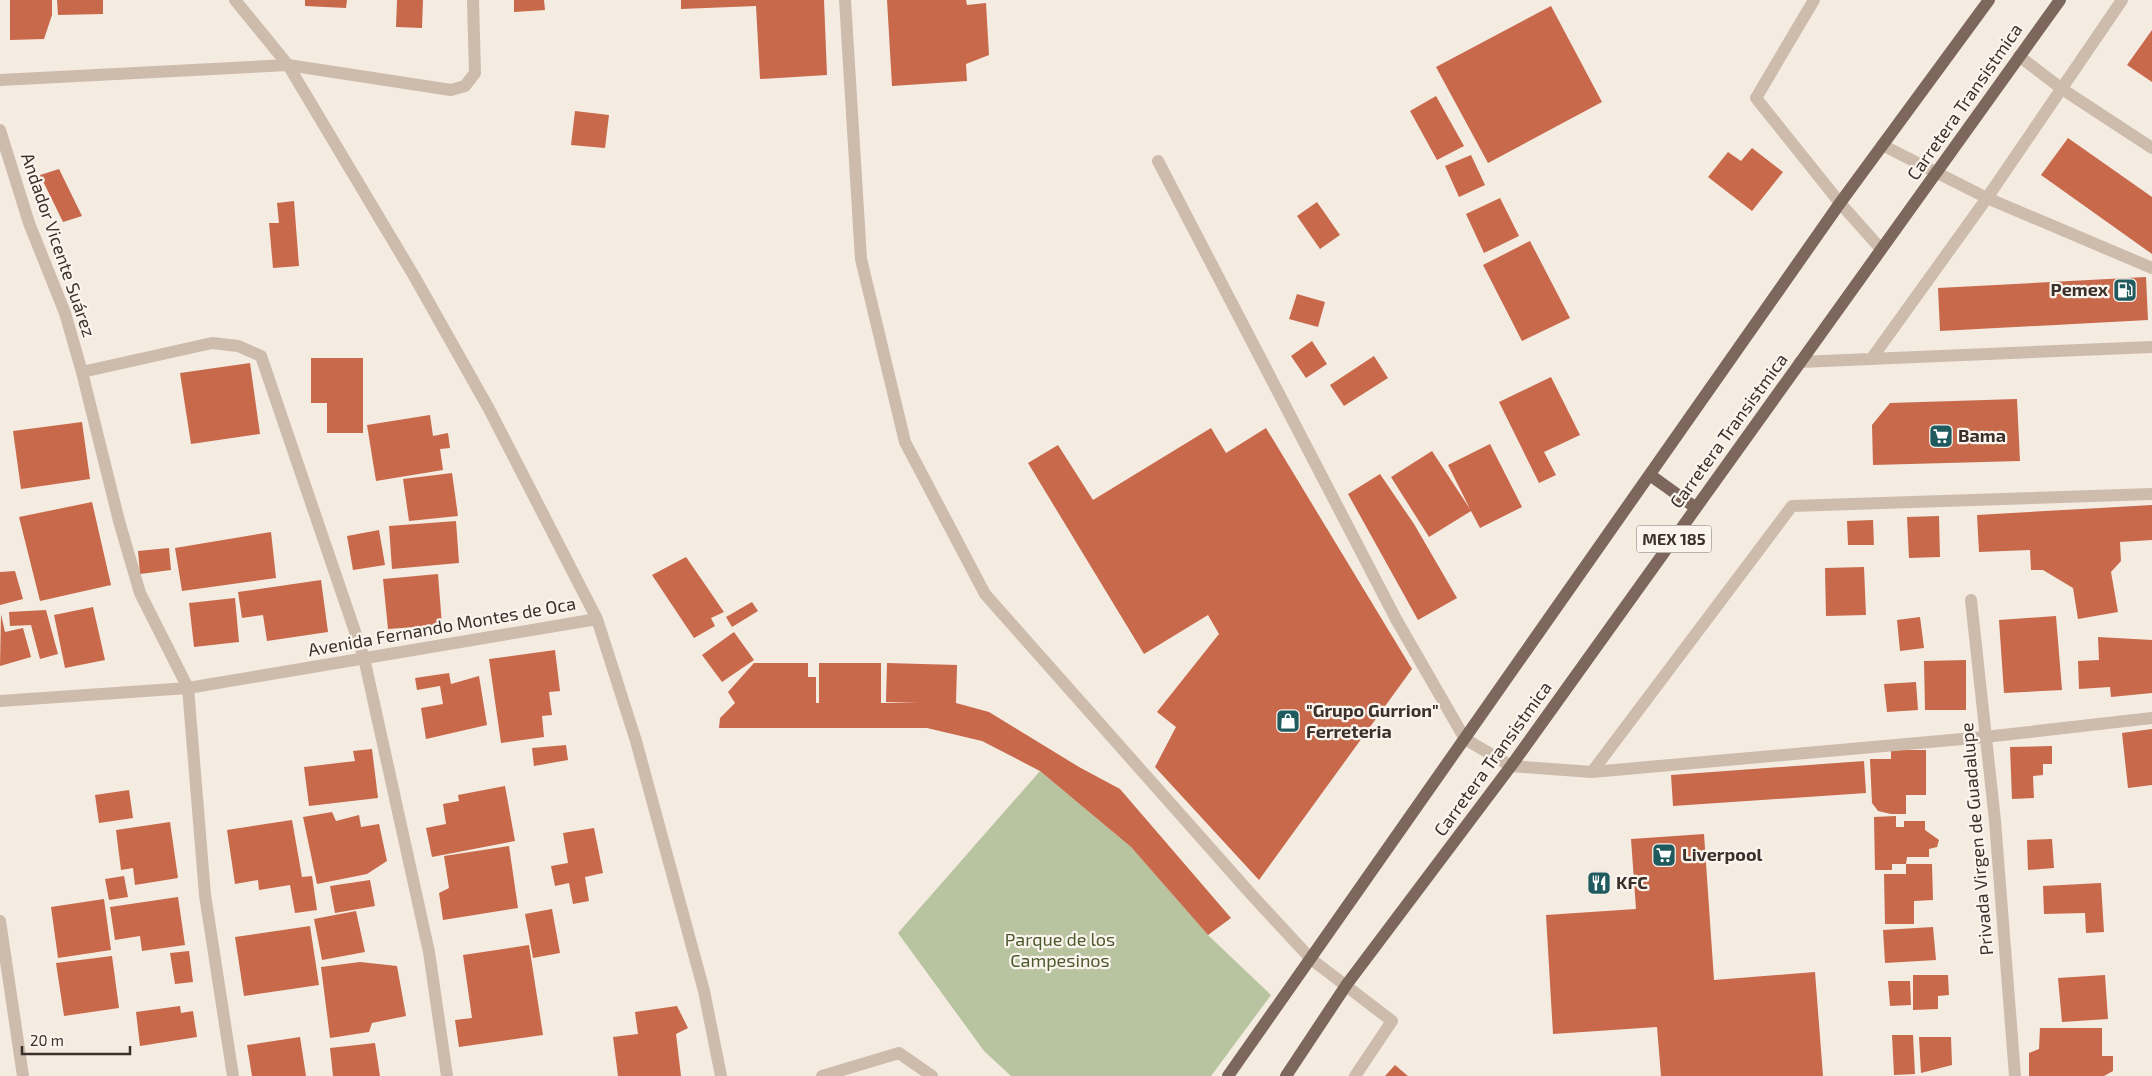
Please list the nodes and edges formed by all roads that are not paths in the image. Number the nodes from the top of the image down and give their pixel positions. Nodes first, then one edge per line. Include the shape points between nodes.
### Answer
1 (235, 0) edge
2 (473, 0) edge
3 (845, 0) edge
4 (1814, 0) edge
5 (1989, 0) edge
6 (2060, 0) edge
7 (2122, 0) edge
8 (2019, 56) junction
9 (288, 65) junction
10 (0, 80) edge
11 (2062, 89) junction
12 (0, 130) edge
13 (1882, 145) junction
14 (2152, 148) edge
15 (1158, 161) dead end
16 (1936, 174) junction
17 (1987, 198) junction
18 (1840, 203) junction
19 (1881, 249) junction
20 (2152, 268) edge
21 (2152, 347) edge
22 (1872, 358) junction
23 (1800, 362) junction
24 (82, 372) junction
25 (1650, 475) junction
26 (2152, 494) edge
27 (1696, 508) junction
28 (1971, 600) dead end
29 (597, 619) junction
30 (364, 658) junction
31 (188, 688) junction
32 (0, 701) edge
33 (2152, 718) edge
34 (1985, 737) junction
35 (1465, 739) junction
36 (1511, 766) junction
37 (1592, 772) junction
38 (0, 921) edge
39 (1311, 958) junction
40 (1347, 984) junction
41 (5, 986) edge
42 (22, 1076) edge
43 (234, 1076) edge
44 (447, 1076) edge
45 (721, 1076) edge
46 (822, 1076) edge
47 (932, 1076) edge
48 (1228, 1076) edge
49 (1286, 1076) edge
50 (1355, 1076) edge
51 (2015, 1076) edge

1 - 9 street
2 - 9 street via 475,73 465,86 451,90
3 - 39 street via 861,259 905,442 985,594
4 - 18 street via 1756,98
5 - 13 main road, Carretera Transistmica / MEX 185
6 - 8 main road, Carretera Transistmica / MEX 185
7 - 11 street
8 - 11 street
8 - 16 main road, Carretera Transistmica / MEX 185
9 - 10 street
9 - 29 street via 489,409
11 - 14 street
11 - 17 street
12 - 24 street, Andador Vicente Suárez
13 - 16 street
13 - 18 main road, Carretera Transistmica / MEX 185
15 - 35 street via 1396,619
16 - 17 street
16 - 19 main road, Carretera Transistmica / MEX 185
17 - 20 street
17 - 22 street
18 - 19 street
18 - 25 main road, Carretera Transistmica / MEX 185
19 - 23 main road, Carretera Transistmica / MEX 185
21 - 22 street
22 - 23 street
23 - 27 main road, Carretera Transistmica / MEX 185
24 - 30 street via 212,343 238,346 261,356
24 - 31 street, Andador Vicente Suárez via 140,593
25 - 27 main road
25 - 35 main road, Carretera Transistmica / MEX 185
26 - 37 street via 1792,506
27 - 36 main road, Carretera Transistmica / MEX 185
28 - 34 street, Privada Virgen de Guadalupe
29 - 30 street, Avenida Fernando Montes de Oca
29 - 45 street, Avenida Fernando Montes de Oca via 636,742 704,991
30 - 31 street, Avenida Fernando Montes de Oca
30 - 44 street via 429,952
31 - 32 street, Avenida Fernando Montes de Oca
31 - 43 street via 206,895
33 - 34 street
34 - 37 street
34 - 51 street, Privada Virgen de Guadalupe via 1996,821
35 - 36 street
35 - 39 main road, Carretera Transistmica / MEX 185
36 - 37 street
36 - 40 main road, Carretera Transistmica / MEX 185
38 - 41 street
39 - 40 street
39 - 48 main road, Carretera Transistmica / MEX 185
40 - 49 main road, Carretera Transistmica / MEX 185
40 - 50 street via 1392,1020
41 - 42 street
46 - 47 street via 899,1053

